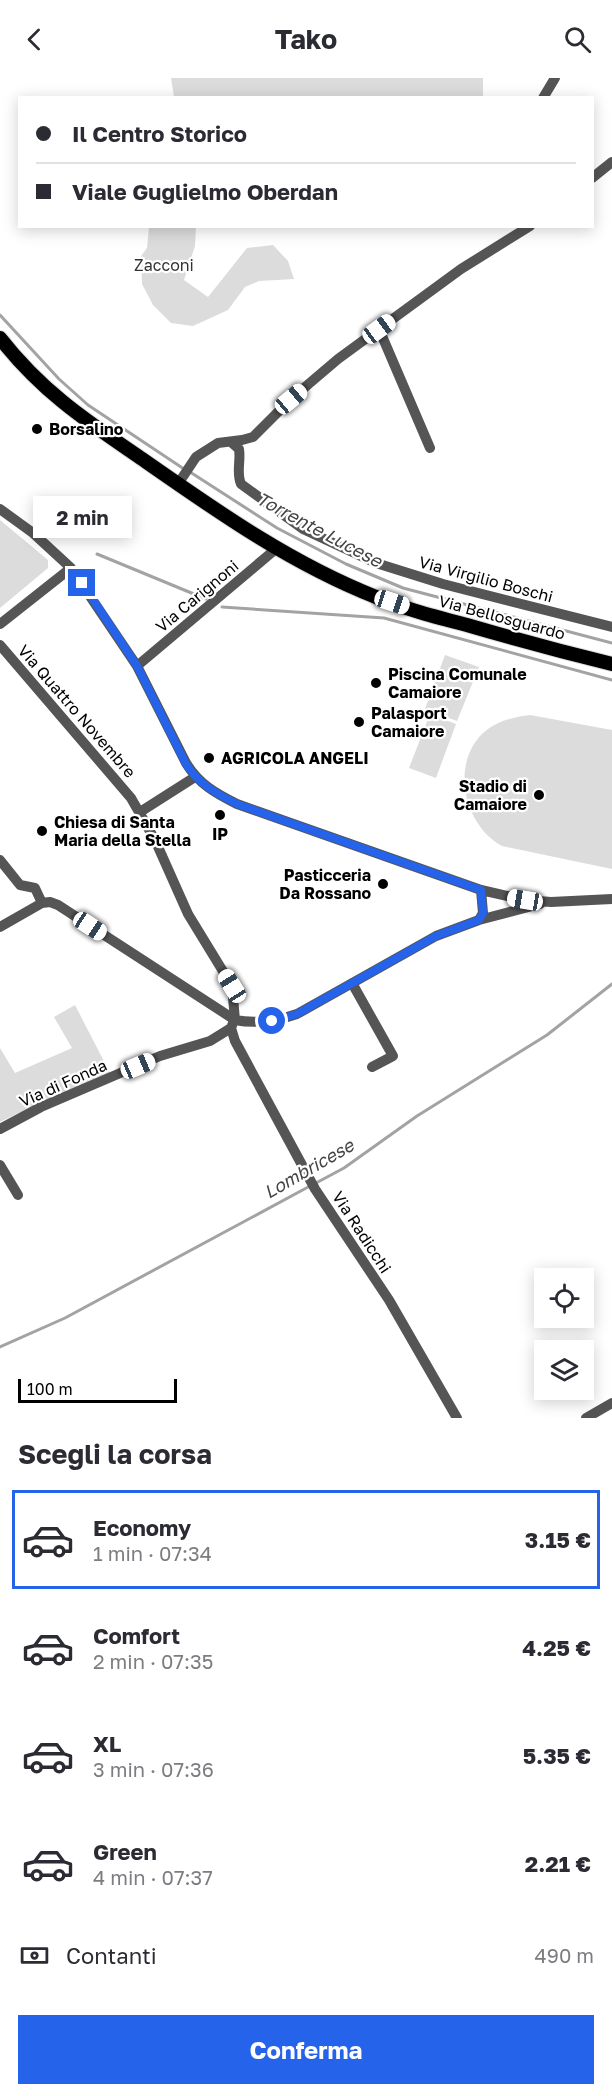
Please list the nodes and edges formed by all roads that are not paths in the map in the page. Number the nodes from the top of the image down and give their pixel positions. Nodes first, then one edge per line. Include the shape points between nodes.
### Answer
1 (555, 78) edge
2 (544, 96) edge
3 (612, 162) edge
4 (595, 172) edge
5 (527, 228) edge
6 (379, 329) junction
7 (0, 338) edge
8 (231, 442) junction
9 (430, 448) dead end
10 (178, 484) junction
11 (0, 509) edge
12 (276, 549) junction
13 (71, 568) junction
14 (0, 624) edge
15 (612, 627) edge
16 (0, 645) edge
17 (612, 664) edge
18 (137, 666) junction
19 (195, 777) junction
20 (140, 812) junction
21 (2, 866) edge
22 (481, 890) junction
23 (612, 899) edge
24 (551, 902) junction
25 (42, 903) junction
26 (479, 920) junction
27 (0, 927) edge
28 (352, 983) junction
29 (233, 1024) junction
30 (372, 1067) dead end
31 (0, 1129) edge
32 (0, 1165) edge
33 (18, 1195) dead end
34 (612, 1402) edge
35 (457, 1418) edge
36 (586, 1418) edge

1 - 2 street
3 - 4 street
5 - 6 street via 460,269
6 - 8 street via 291,399 253,437
6 - 9 street
7 - 10 main road, Via Bellosguardo via 52,395
8 - 10 street via 218,444 196,457
8 - 15 street, Via Virgilio Boschi via 240,449 241,484 303,529 399,571
10 - 12 main road, Via Bellosguardo
11 - 13 street
12 - 17 main road, Via Bellosguardo via 375,597
12 - 18 street, Via Carignoni
13 - 14 street
13 - 18 street
16 - 20 street, Via Quattro Novembre
18 - 19 street
19 - 20 street
19 - 22 street via 211,791 237,804
20 - 29 street, Via Radicchi via 188,914 232,986
21 - 25 street via 20,885 35,888
22 - 24 street
22 - 26 street via 483,913
23 - 24 street
24 - 26 street
25 - 27 street
25 - 29 street via 58,905
26 - 28 street via 436,936
28 - 29 street via 297,1014
28 - 30 street via 393,1056
29 - 31 street, Via di Fonda via 210,1041 160,1056
29 - 35 street, Via Radicchi via 235,1041 315,1189 389,1300
32 - 33 street
34 - 36 street

